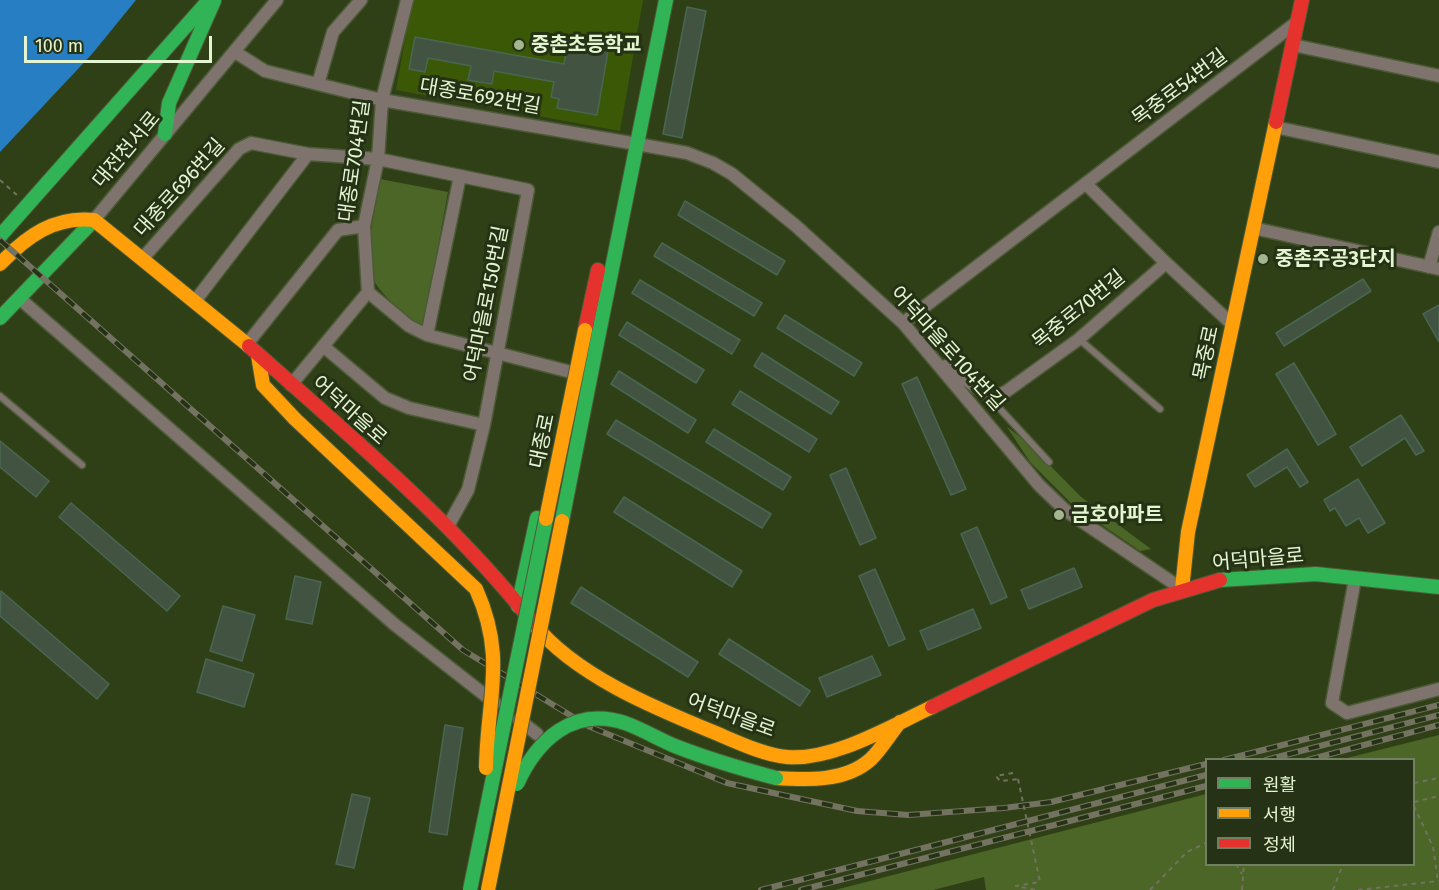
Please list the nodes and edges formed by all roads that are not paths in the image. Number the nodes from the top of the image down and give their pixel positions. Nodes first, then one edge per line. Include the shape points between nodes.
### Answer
1 (209, 0) edge
2 (214, 0) edge
3 (277, 0) edge
4 (361, 0) edge
5 (407, 0) edge
6 (653, 0) edge
7 (666, 0) edge
8 (1302, 0) edge
9 (1297, 22) junction
10 (1293, 45) junction
11 (235, 52) junction
12 (1439, 76) edge
13 (318, 84) junction
14 (382, 100) junction
15 (1275, 127) junction
16 (165, 134) junction
17 (630, 143) junction
18 (308, 154) junction
19 (378, 159) junction
20 (1439, 162) edge
21 (460, 176) junction
22 (1086, 184) junction
23 (528, 190) joint
24 (94, 220) junction
25 (363, 226) junction
26 (1253, 228) junction
27 (1439, 232) edge
28 (0, 236) edge
29 (143, 258) junction
30 (1166, 263) junction
31 (0, 264) edge
32 (1434, 268) edge
33 (368, 292) junction
34 (19, 298) junction
35 (195, 301) junction
36 (595, 315) junction
37 (0, 318) edge
38 (903, 323) junction
39 (1233, 325) junction
40 (592, 331) junction
41 (427, 335) junction
42 (1079, 339) junction
43 (246, 345) junction
44 (323, 346) junction
45 (498, 354) junction
46 (258, 355) junction
47 (937, 361) junction
48 (567, 371) junction
49 (291, 385) junction
50 (0, 396) edge
51 (989, 396) junction
52 (1160, 408) dead end
53 (484, 425) junction
54 (1049, 462) dead end
55 (82, 465) dead end
56 (448, 526) junction
57 (1355, 579) junction
58 (1439, 587) edge
59 (1182, 589) junction
60 (518, 606) junction
61 (547, 641) junction
62 (1439, 689) edge
63 (900, 723) junction
64 (537, 734) dead end
65 (488, 803) junction
66 (504, 807) junction
67 (470, 890) edge
68 (488, 890) edge

1 - 28 main road
2 - 16 main road via 169,103
3 - 11 street, 대전천서로
4 - 13 street via 333,32
5 - 14 street, 대종로704번길
6 - 17 main road, 대종로
7 - 17 main road, 대종로
8 - 9 main road, 목중로
9 - 10 main road, 목중로
9 - 22 street, 목중로54번길
10 - 12 street
10 - 15 main road, 목중로
11 - 13 street, 대종로692번길 via 265,71
11 - 16 street, 대전천서로
13 - 14 street, 대종로692번길
14 - 17 street, 대종로692번길
14 - 19 street, 대종로704번길
15 - 20 street
15 - 26 main road, 목중로
16 - 24 street, 대전천서로
17 - 36 main road, 대종로
17 - 38 street, 어덕마을로104번길 via 687,153 732,174
18 - 19 street, 대종로696번길
18 - 29 street, 대종로696번길 via 252,143 239,149
18 - 35 street
19 - 21 street, 대종로696번길
19 - 25 street, 대종로704번길
21 - 23 street, 대종로696번길
21 - 41 street
22 - 30 street
22 - 38 street, 목중로54번길
23 - 45 street, 어덕마을로150번길
24 - 29 main road, 어덕마을로
24 - 31 main road via 81,217 44,227 19,243
24 - 34 main road, 대전천서로
25 - 33 street, 대종로704번길
25 - 43 street via 338,230
26 - 32 street
26 - 39 main road, 목중로
27 - 32 street
29 - 35 main road, 어덕마을로
30 - 39 street
30 - 42 street, 목중로70번길
33 - 41 street via 409,327
33 - 44 street, 어덕마을로
34 - 37 main road, 대전천서로
34 - 64 street via 394,624
35 - 43 main road, 어덕마을로
36 - 40 main road, 대종로
36 - 48 main road via 581,319
36 - 61 main road
38 - 47 street, 어덕마을로104번길
39 - 59 main road, 목중로 via 1188,532
40 - 65 main road, 대종로, bridge
40 - 66 main road, 대종로, bridge
41 - 45 street
42 - 51 street, 목중로70번길 via 1004,393
42 - 52 lane
43 - 46 main road, 어덕마을로
44 - 49 street, 어덕마을로
44 - 53 street via 384,399
45 - 48 street
45 - 53 street, 어덕마을로150번길
46 - 49 main road, 어덕마을로
46 - 65 main road, bridge via 263,385 441,554 476,589 487,609 496,677 487,725
47 - 51 street
47 - 59 street, 어덕마을로104번길 via 1039,485 1065,510
48 - 60 main road
49 - 56 main road, 어덕마을로
50 - 55 lane
51 - 54 lane
53 - 56 street, 어덕마을로150번길 via 468,489
56 - 60 main road, 어덕마을로 via 496,576
57 - 58 main road, 어덕마을로
57 - 59 main road, 어덕마을로 via 1316,574 1225,578
57 - 62 street via 1332,703 1347,713
59 - 63 main road, 어덕마을로
60 - 61 main road, 어덕마을로
61 - 63 main road, 어덕마을로 via 591,672 659,710 742,744 787,757 828,753
63 - 66 main road, bridge via 864,765 806,780 776,778 721,763 631,726 606,719 587,720 554,732 540,743 527,759
65 - 67 main road, 대종로, bridge
66 - 68 main road, 대종로, bridge

